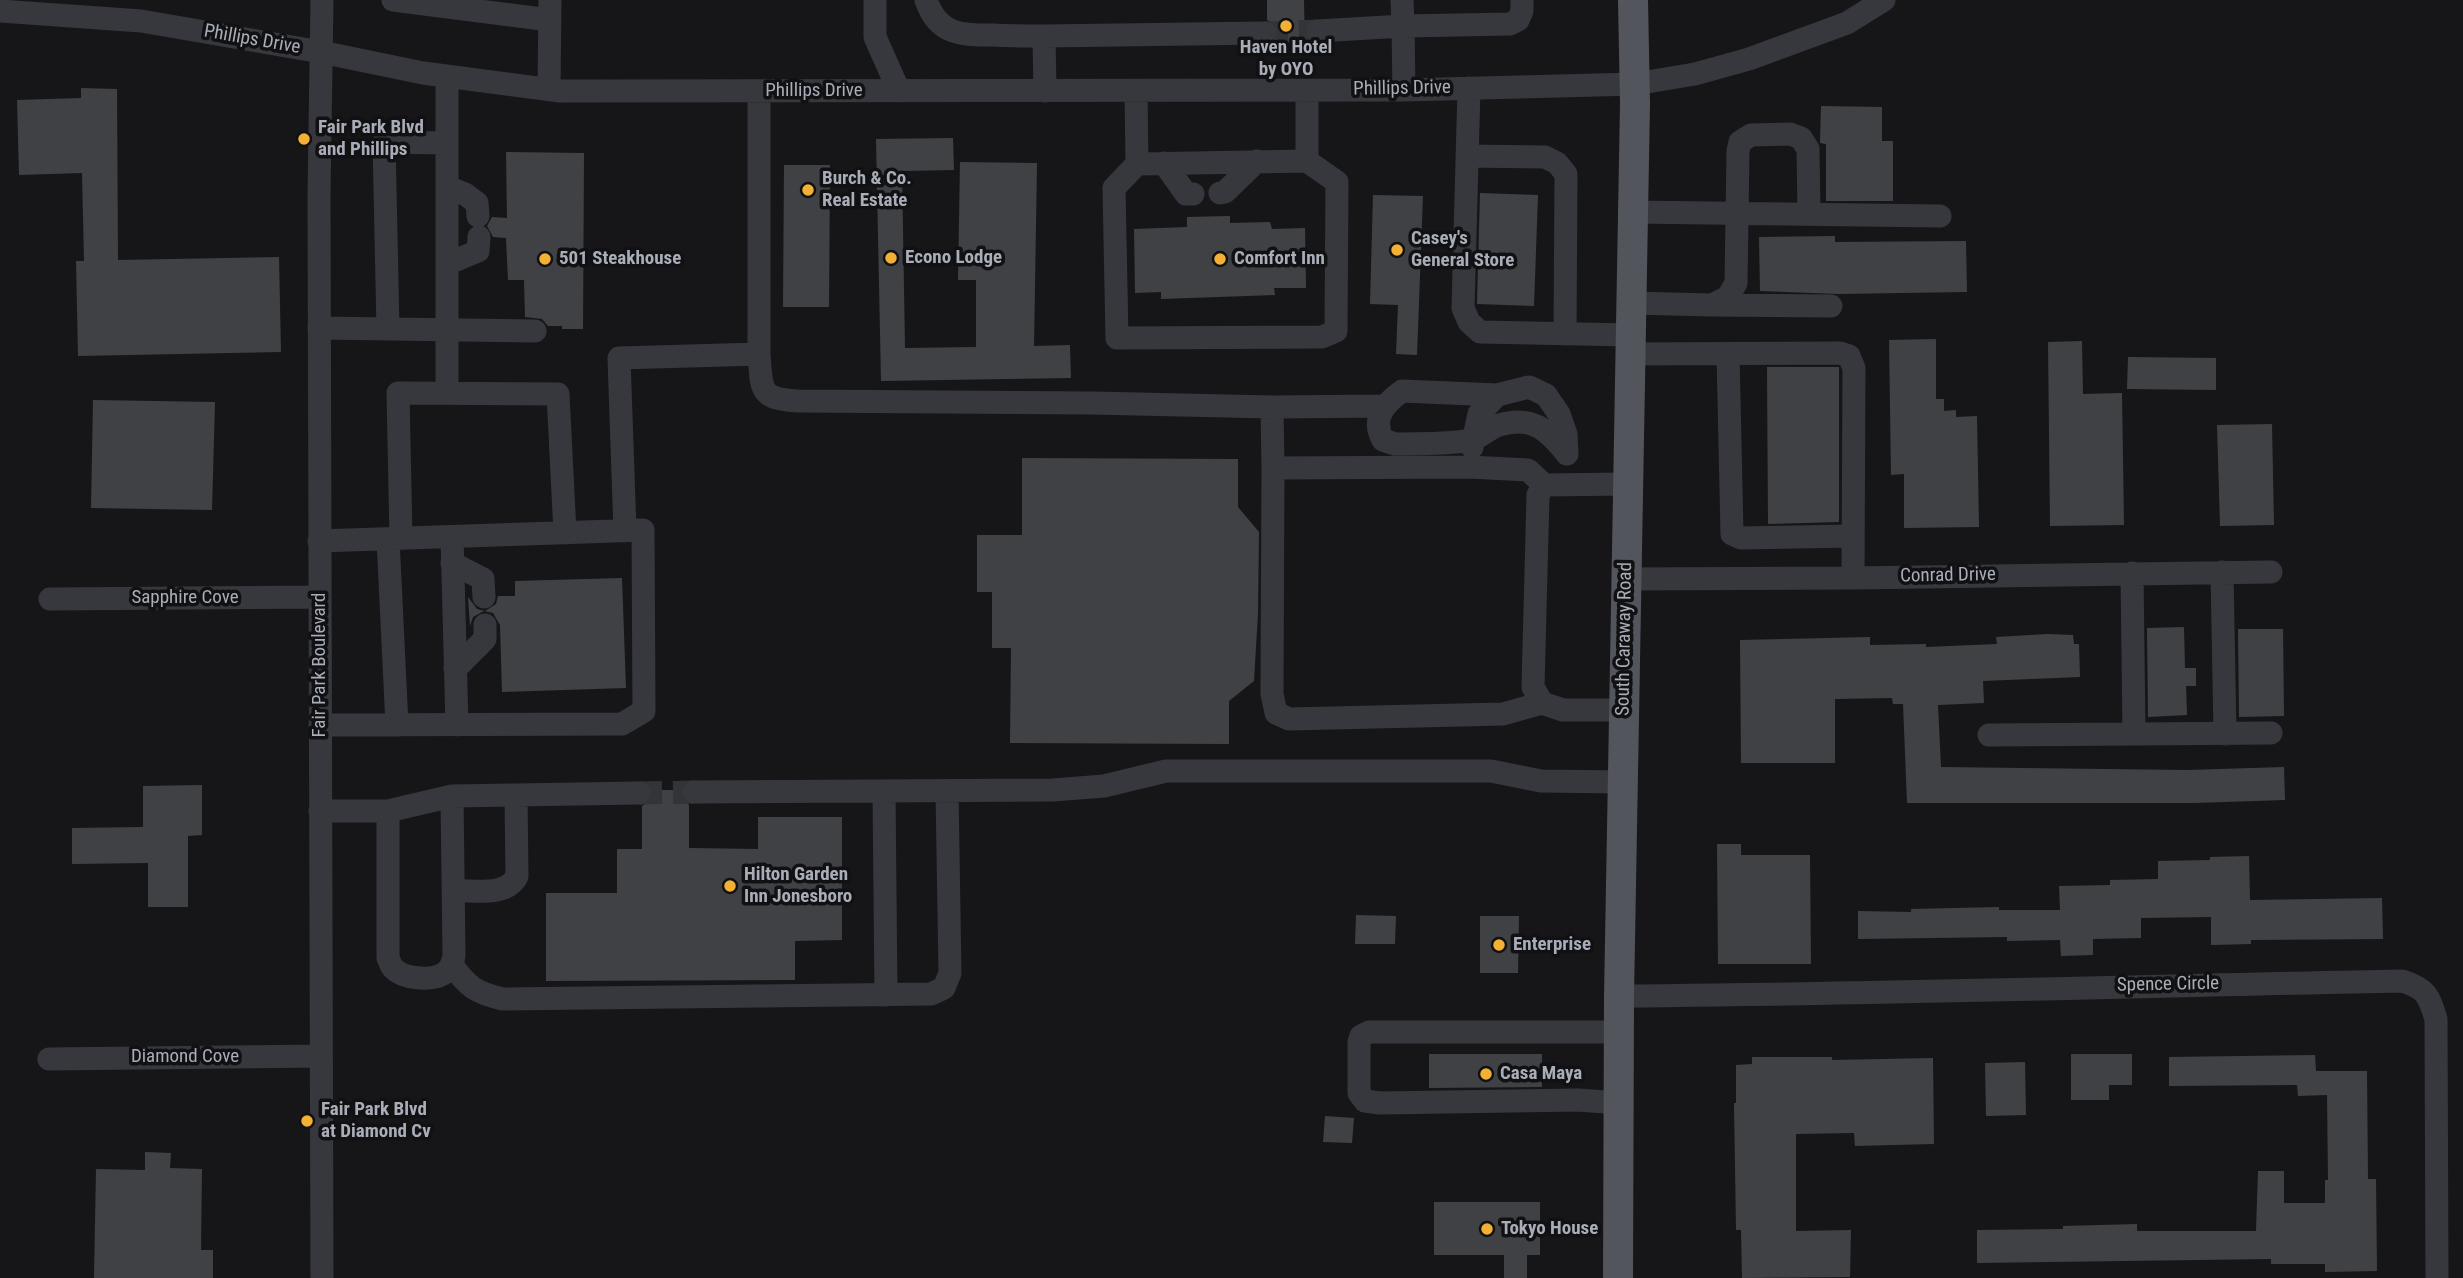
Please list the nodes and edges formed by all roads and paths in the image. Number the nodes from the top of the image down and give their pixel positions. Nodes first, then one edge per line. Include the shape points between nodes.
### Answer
1 (322, 0) edge
2 (393, 0) edge
3 (875, 0) edge
4 (926, 0) edge
5 (1402, 0) edge
6 (1521, 0) edge
7 (1633, 0) edge
8 (1884, 0) edge
9 (0, 10) edge
10 (550, 10) edge
11 (1403, 26) junction
12 (1318, 31) tunnel mouth
13 (1265, 33) tunnel mouth
14 (1044, 36) junction
15 (321, 52) junction
16 (447, 77) junction
17 (1635, 84) junction
18 (1469, 88) junction
19 (549, 89) junction
20 (1307, 90) junction
21 (1404, 90) junction
22 (759, 91) junction
23 (899, 91) junction
24 (1045, 91) junction
25 (1136, 91) junction
26 (447, 143) junction
27 (1467, 156) junction
28 (1307, 160) junction
29 (1257, 161) junction
30 (1138, 163) junction
31 (1164, 163) junction
32 (447, 187) junction
33 (1220, 193) dead end
34 (1193, 194) dead end
35 (1633, 212) junction
36 (1737, 213) junction
37 (1809, 214) junction
38 (1940, 216) dead end
39 (447, 264) junction
40 (1631, 303) junction
41 (1712, 305) junction
42 (1831, 306) dead end
43 (319, 328) junction
44 (388, 329) junction
45 (447, 330) junction
46 (535, 331) dead end
47 (1565, 334) junction
48 (1630, 344) junction
49 (759, 354) junction
50 (1728, 354) junction
51 (447, 393) junction
52 (1497, 394) junction
53 (1384, 405) junction
54 (1272, 407) junction
55 (1473, 440) junction
56 (1567, 454) junction
57 (1469, 467) junction
58 (1273, 468) junction
59 (1627, 484) junction
60 (1544, 485) junction
61 (1568, 485) junction
62 (625, 531) junction
63 (565, 533) junction
64 (1853, 536) junction
65 (452, 537) junction
66 (394, 539) junction
67 (319, 541) junction
68 (452, 563) junction
69 (2222, 572) junction
70 (2272, 572) dead end
71 (2132, 573) junction
72 (1853, 578) junction
73 (1625, 579) junction
74 (319, 597) junction
75 (484, 597) dead end
76 (50, 599) dead end
77 (485, 625) dead end
78 (455, 669) junction
79 (1542, 703) junction
80 (1624, 710) junction
81 (320, 725) junction
82 (397, 725) junction
83 (457, 725) junction
84 (2271, 733) dead end
85 (2134, 734) junction
86 (2225, 734) junction
87 (1989, 735) dead end
88 (1623, 782) junction
89 (947, 790) junction
90 (884, 791) junction
91 (694, 792) tunnel mouth
92 (639, 793) tunnel mouth
93 (452, 796) junction
94 (516, 796) junction
95 (320, 811) junction
96 (388, 811) junction
97 (454, 891) junction
98 (452, 965) junction
99 (886, 995) junction
100 (1619, 996) junction
101 (1619, 1032) junction
102 (321, 1056) junction
103 (49, 1059) dead end
104 (1619, 1103) junction
105 (322, 1278) edge
106 (1618, 1278) edge
107 (2437, 1278) edge

1 - 15 street, Fair Park Boulevard
2 - 10 street
3 - 23 street via 876,37
4 - 14 street via 941,26 962,35
5 - 11 street
6 - 11 street via 1518,20 1510,24
7 - 17 main road, South Caraway Road
8 - 17 street, Phillips Drive via 1846,23 1749,59
9 - 15 street, Phillips Drive via 141,21
10 - 19 street
11 - 12 street
11 - 21 street
13 - 14 street
14 - 24 street
15 - 16 street, Phillips Drive
15 - 43 street, Fair Park Boulevard
16 - 19 street, Phillips Drive
16 - 26 street
17 - 18 street, Phillips Drive
17 - 35 main road, South Caraway Road
18 - 21 street, Phillips Drive
18 - 27 street
19 - 22 street, Phillips Drive
20 - 21 street, Phillips Drive
20 - 25 street, Phillips Drive
20 - 28 street
22 - 23 street, Phillips Drive
22 - 49 street
23 - 24 street, Phillips Drive
24 - 25 street, Phillips Drive
25 - 30 street
26 - 32 street
26 - 44 street via 384,142
27 - 47 street via 1545,157 1558,163 1566,174
27 - 47 street via 1463,308 1469,322 1480,332
28 - 29 street
28 - 30 street via 1337,182 1336,331 1322,337 1117,338 1114,188
29 - 31 street
29 - 33 street
30 - 31 street
31 - 34 street via 1186,194
32 - 39 street
32 - 39 street via 477,203 478,227 478,251
35 - 36 street
35 - 40 main road, South Caraway Road
36 - 37 street
36 - 37 street via 1740,142 1751,135 1790,134 1801,138 1808,149
36 - 41 street via 1736,283 1728,297
37 - 38 street
39 - 45 street
40 - 41 street
40 - 48 main road, South Caraway Road
41 - 42 street
43 - 44 street
43 - 67 street, Fair Park Boulevard
44 - 45 street
45 - 46 street
45 - 51 street
47 - 48 street
48 - 50 street
48 - 59 main road, South Caraway Road
49 - 54 street via 765,393 777,400
49 - 62 street via 619,358
50 - 64 street via 1732,534 1741,538
50 - 64 street via 1849,355
51 - 63 street via 558,394
51 - 66 street via 398,393
52 - 53 street via 1402,391
52 - 55 street via 1479,414
52 - 56 street via 1529,387 1546,396 1559,414
53 - 54 street
53 - 55 street via 1378,431 1383,440 1395,444
54 - 58 street
55 - 56 street via 1500,425 1523,423 1541,426
55 - 57 street
56 - 61 street
57 - 58 street
57 - 60 street via 1528,470
58 - 79 street via 1272,694 1276,713 1289,719 1503,714
59 - 61 street
59 - 73 main road, South Caraway Road
60 - 61 street
60 - 79 street via 1538,495 1533,687
62 - 63 street
62 - 83 street via 643,530 644,711 622,724
63 - 65 street
64 - 72 street
65 - 66 street
65 - 68 street
66 - 67 street
66 - 82 street
67 - 74 street, Fair Park Boulevard
68 - 75 street via 482,579
68 - 78 street
69 - 70 street, Conrad Drive
69 - 71 street, Conrad Drive
69 - 86 street
71 - 72 street, Conrad Drive
71 - 85 street
72 - 73 street, Conrad Drive
73 - 80 main road, South Caraway Road
74 - 76 street, Sapphire Cove
74 - 81 street, Fair Park Boulevard
77 - 78 street via 485,639
78 - 83 street
79 - 80 street via 1563,710
80 - 88 main road, South Caraway Road
81 - 82 street
81 - 95 street, Fair Park Boulevard
82 - 83 street
84 - 86 street
85 - 86 street
85 - 87 street
88 - 89 street via 1541,781 1491,771 1166,771 1104,786
88 - 100 main road, South Caraway Road
89 - 90 street
89 - 99 street via 950,973 944,988 931,994
90 - 91 street
90 - 99 street
92 - 94 street
93 - 94 street
93 - 96 street
93 - 97 street
94 - 97 street via 517,876 513,884 503,889
95 - 96 street
95 - 102 street, Fair Park Boulevard
96 - 98 street via 388,958 393,969 408,976 434,977
97 - 98 street
98 - 99 street via 465,983 481,994 503,999
100 - 101 main road, South Caraway Road
100 - 107 street, Spence Circle via 2388,981 2415,985 2429,997 2436,1019
101 - 104 main road, South Caraway Road
101 - 104 street via 1369,1032 1359,1042 1359,1093 1365,1101
102 - 103 street, Diamond Cove
102 - 105 street, Fair Park Boulevard
104 - 106 main road, South Caraway Road

